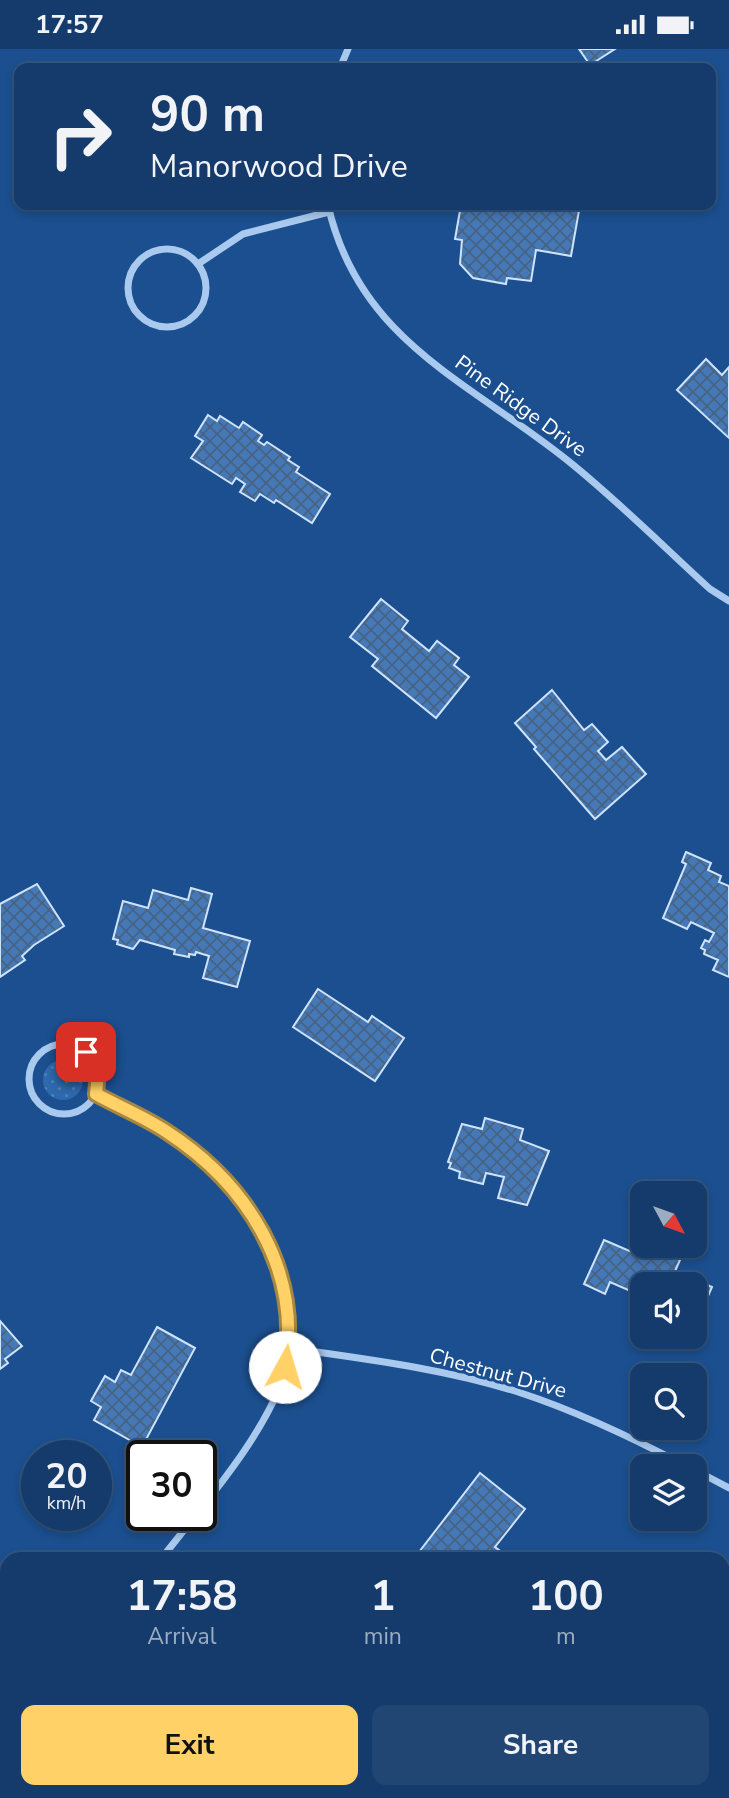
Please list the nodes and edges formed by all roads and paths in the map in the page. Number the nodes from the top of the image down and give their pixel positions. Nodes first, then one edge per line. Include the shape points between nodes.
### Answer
1 (322, 210) edge
2 (330, 210) edge
3 (198, 264) junction
4 (729, 601) edge
5 (96, 1094) junction
6 (288, 1348) junction
7 (663, 1454) edge
8 (707, 1476) edge
9 (217, 1487) edge
10 (729, 1488) edge
11 (184, 1531) edge
12 (167, 1552) edge

1 - 3 street, Pine Ridge Drive via 243,234
2 - 4 street, Pine Ridge Drive via 338,242 356,278 395,332 571,463
3 - 3 street via 179,251 145,256 128,286 133,308 150,324 184,324 201,308 205,297 204,274
5 - 5 street via 98,1072 86,1052 76,1047 53,1047 35,1060 30,1071 32,1094 47,1110 80,1111
5 - 6 street via 166,1131 218,1172 240,1196 277,1263 287,1311
6 - 7 street, Chestnut Drive via 365,1359 517,1392 618,1430
6 - 9 street via 280,1387 256,1432
8 - 10 street
11 - 12 street

